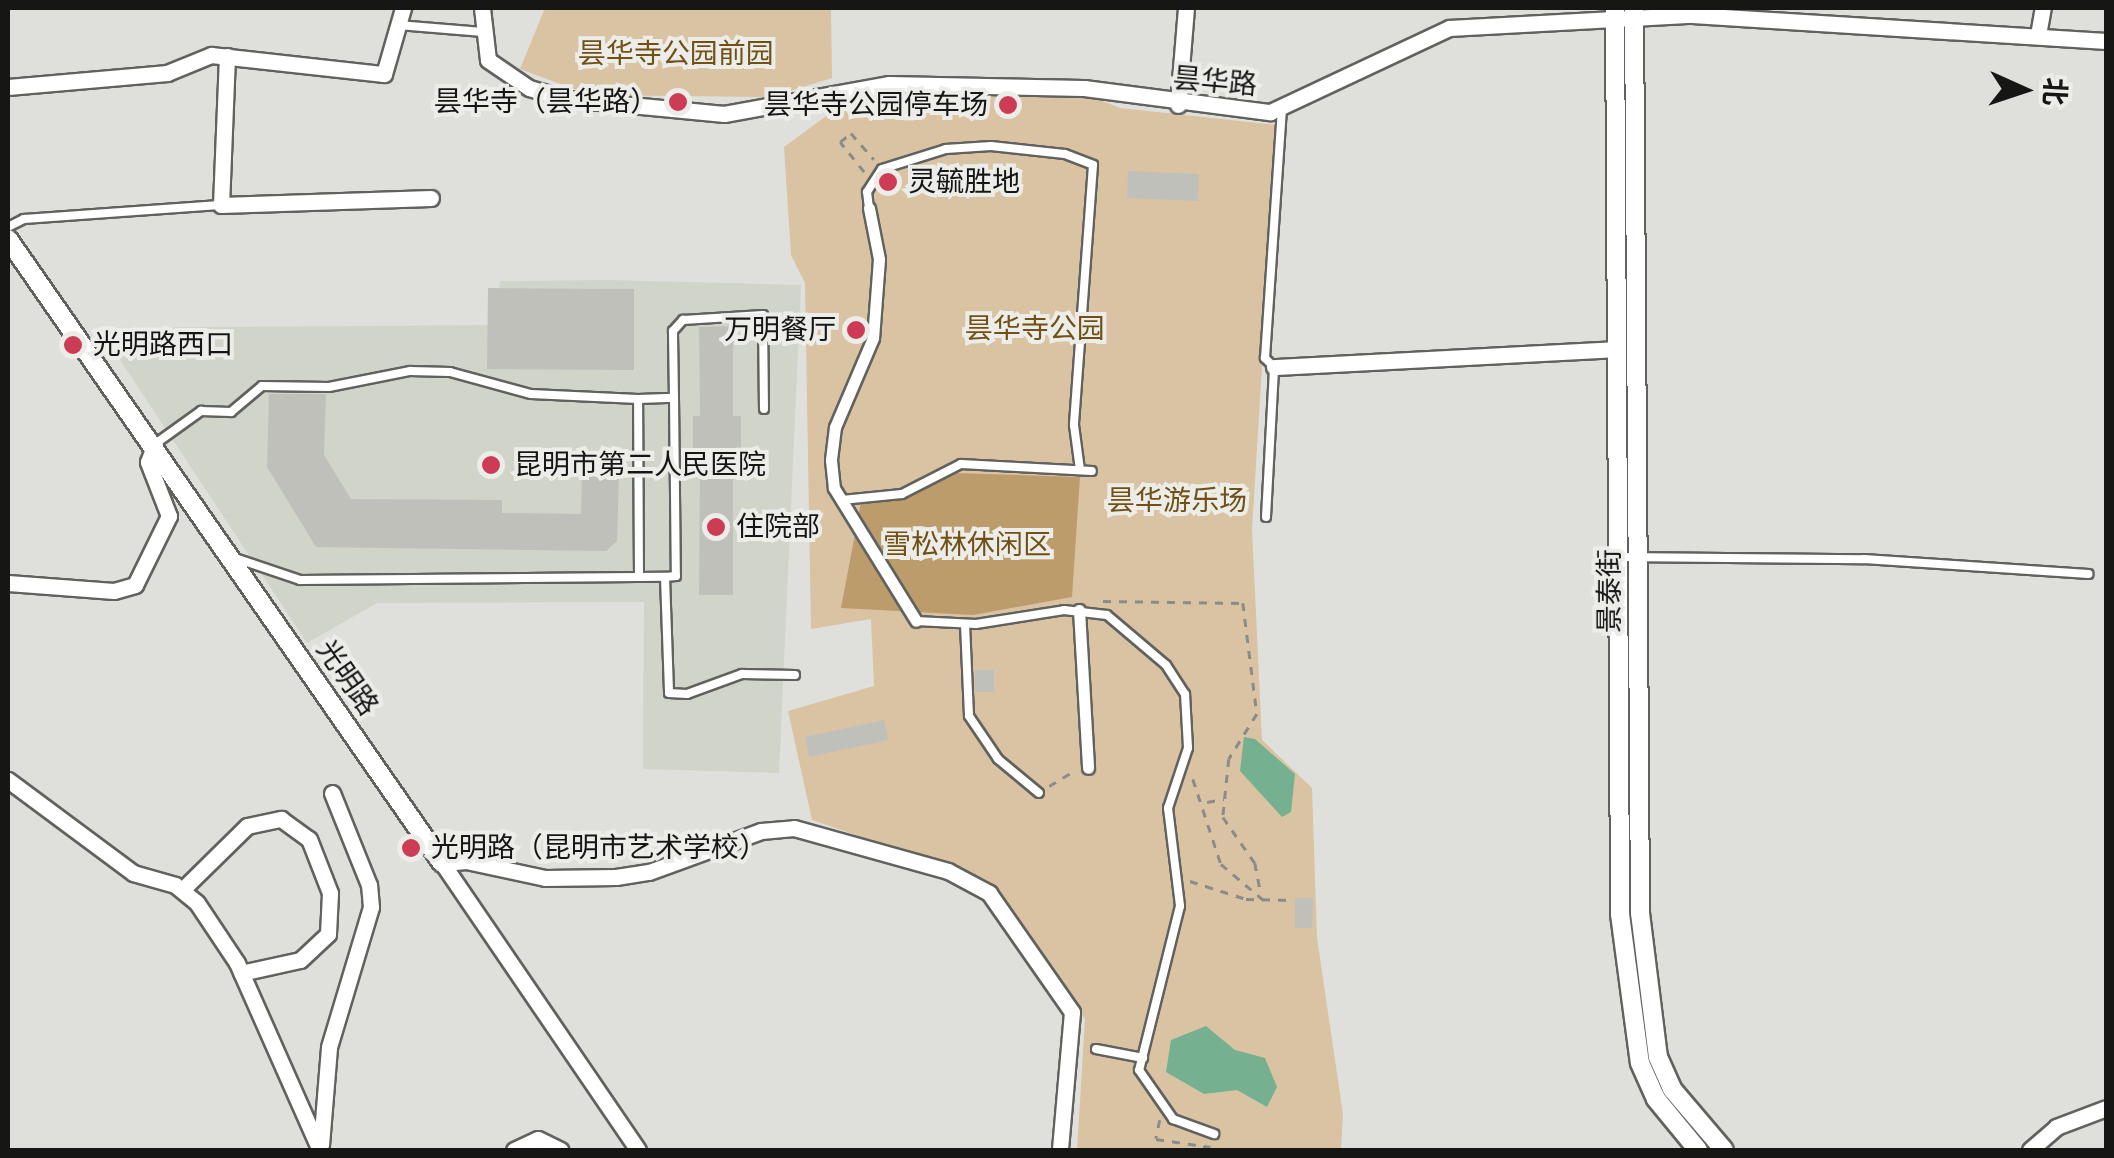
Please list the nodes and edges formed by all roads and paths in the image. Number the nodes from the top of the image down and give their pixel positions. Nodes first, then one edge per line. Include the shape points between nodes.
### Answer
1 (402, 8) edge
2 (482, 8) edge
3 (1186, 8) edge
4 (2043, 8) edge
5 (1624, 13) edge
6 (398, 25) junction
7 (483, 32) junction
8 (2038, 35) junction
9 (2106, 41) edge
10 (227, 56) junction
11 (8, 87) edge
12 (1178, 105) junction
13 (1282, 109) junction
14 (882, 169) junction
15 (872, 181) junction
16 (431, 198) dead end
17 (221, 205) junction
18 (870, 208) joint
19 (8, 227) edge
20 (8, 239) edge
21 (1616, 350) junction
22 (1274, 367) junction
23 (674, 398) junction
24 (638, 399) junction
25 (764, 409) dead end
26 (154, 444) junction
27 (1080, 470) junction
28 (1092, 471) dead end
29 (842, 500) junction
30 (1266, 517) dead end
31 (225, 556) junction
32 (1637, 556) junction
33 (1617, 557) junction
34 (2088, 574) dead end
35 (639, 576) junction
36 (666, 576) junction
37 (8, 583) edge
38 (1079, 610) junction
39 (916, 620) joint
40 (965, 624) junction
41 (795, 675) dead end
42 (1184, 759) junction
43 (1088, 768) joint
44 (8, 780) edge
45 (332, 793) dead end
46 (1038, 793) joint
47 (1225, 798) junction
48 (1204, 803) junction
49 (442, 863) junction
50 (1175, 874) junction
51 (184, 889) junction
52 (1261, 894) junction
53 (1294, 900) dead end
54 (1266, 902) junction
55 (241, 973) junction
56 (1096, 1048) dead end
57 (1143, 1058) junction
58 (2106, 1108) edge
59 (1162, 1109) junction
60 (1214, 1134) dead end
61 (1182, 1144) junction
62 (321, 1150) edge
63 (514, 1150) edge
64 (560, 1150) edge
65 (638, 1150) edge
66 (1060, 1150) edge
67 (1180, 1150) edge
68 (1210, 1150) edge
69 (1698, 1150) edge
70 (1724, 1150) edge
71 (2030, 1150) edge

1 - 6 street
2 - 7 street, 昙华路
3 - 12 street
4 - 8 street
5 - 8 street, 昙华路
5 - 13 street, 昙华路 via 1448,28 1381,54
5 - 21 street, 景泰街
5 - 32 street, 景泰街
6 - 7 lane
6 - 10 street via 384,74
7 - 12 street, 昙华路 via 488,60 529,88 680,112 771,109 889,84 1084,88
8 - 9 street, 昙华路
10 - 11 street via 211,55 168,73
10 - 17 street
12 - 13 street, 昙华路
13 - 22 lane via 1266,358
14 - 15 lane
14 - 15 path via 852,133 840,142
14 - 27 lane via 946,148 991,146 1066,154 1092,165 1074,424
15 - 18 lane
16 - 17 street
17 - 19 lane via 24,219
18 - 29 street via 879,297 874,338 836,428 831,460
20 - 26 street, 光明路
21 - 22 street
21 - 33 street, 景泰街
22 - 30 lane
23 - 24 lane
23 - 25 lane via 674,332 683,320 763,314
23 - 36 lane via 676,576
24 - 26 lane via 532,394 450,372 410,371 329,387 262,386 230,412 201,411
24 - 35 lane
26 - 31 street, 光明路
26 - 37 street via 148,462 169,516 135,585 126,591
27 - 28 lane
27 - 29 lane via 961,464 902,494
29 - 39 street
31 - 35 lane via 300,580
31 - 49 street, 光明路
32 - 33 lane
32 - 34 lane via 1846,558
32 - 70 street, 景泰街 via 1640,913 1650,1013 1672,1090
33 - 69 street, 景泰街 via 1620,914 1631,1015 1656,1099
35 - 36 lane
36 - 41 lane via 669,693 687,694 742,674
38 - 40 lane
38 - 42 lane via 1119,622 1166,666 1190,709
38 - 43 street
38 - 47 path via 1094,600 1244,603 1257,714 1234,744
39 - 40 lane
40 - 46 lane via 969,716 998,759
42 - 48 path
42 - 50 lane via 1168,808
43 - 46 path
44 - 51 street via 132,874
45 - 62 street via 370,885 371,908 329,1047
47 - 48 path
47 - 52 path via 1228,831 1256,863
48 - 52 path via 1221,864
49 - 65 street, 光明路
49 - 66 street via 466,860 545,878 616,878 761,831 794,828 948,870 989,893 1072,1012
50 - 54 path
50 - 57 lane via 1175,937
51 - 55 street
51 - 55 street via 247,826 281,819 309,839 330,892 328,934 300,960
52 - 54 path
53 - 54 path
55 - 62 street
56 - 57 lane
57 - 59 lane via 1142,1081
58 - 71 street via 2056,1127
59 - 60 lane
59 - 61 path via 1156,1139
61 - 67 path
61 - 68 path
63 - 64 street via 538,1139

